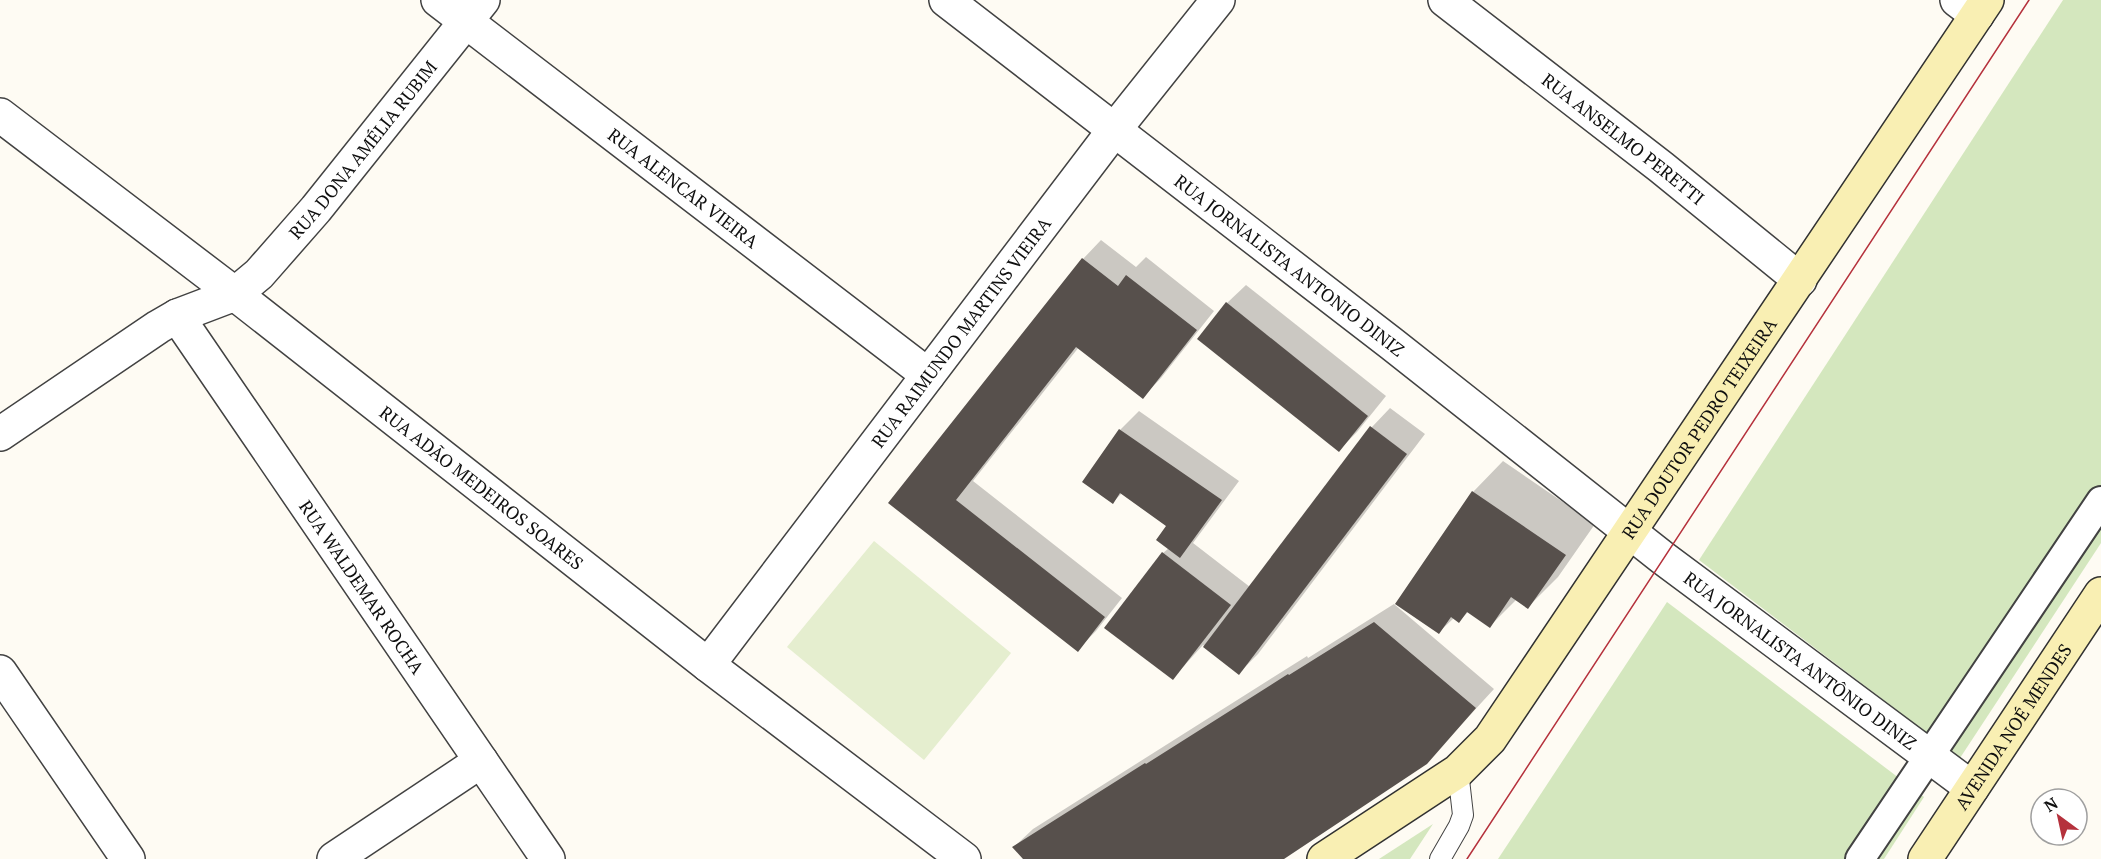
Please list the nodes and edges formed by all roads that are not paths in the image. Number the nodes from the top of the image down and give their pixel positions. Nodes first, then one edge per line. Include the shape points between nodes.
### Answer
1 (438, 0) edge
2 (946, 0) edge
3 (1218, 0) edge
4 (1445, 0) edge
5 (1974, 5) edge
6 (475, 11) edge
7 (0, 115) edge
8 (1115, 129) junction
9 (1800, 280) junction
10 (235, 294) junction
11 (177, 316) junction
12 (928, 375) junction
13 (0, 434) edge
14 (2101, 501) edge
15 (1632, 531) junction
16 (2101, 594) edge
17 (708, 665) junction
18 (0, 672) edge
19 (1928, 755) junction
20 (481, 761) junction
21 (1458, 771) junction
22 (1972, 788) junction
23 (128, 859) edge
24 (334, 859) edge
25 (548, 859) edge
26 (964, 859) edge
27 (1324, 859) edge
28 (1440, 859) edge
29 (1860, 859) edge
30 (1925, 859) edge

1 - 6 street, RUA ALENCAR VIEIRA
2 - 8 street, RUA JORNALISTA ANTONIO DINIZ
3 - 8 street, RUA RAIMUNDO MARTINS VIEIRA
4 - 9 street, RUA ANSELMO PERETTI
5 - 9 main road, RUA DOUTOR PEDRO TEIXEIRA
6 - 10 street, RUA DONA AMÉLIA RUBIM via 309,217 259,274
6 - 12 street, RUA ALENCAR VIEIRA
7 - 10 street, RUA ADÃO MEDEIROS SOARES
8 - 12 street, RUA RAIMUNDO MARTINS VIEIRA
8 - 15 street, RUA JORNALISTA ANTONIO DINIZ
9 - 15 main road, RUA DOUTOR PEDRO TEIXEIRA
10 - 11 street, RUA DONA AMÉLIA RUBIM
10 - 17 street, RUA ADÃO MEDEIROS SOARES
11 - 13 street, RUA DONA AMÉLIA RUBIM
11 - 20 street, RUA WALDEMAR ROCHA
12 - 17 street, RUA RAIMUNDO MARTINS VIEIRA
14 - 19 street
15 - 19 street, RUA JORNALISTA ANTÔNIO DINIZ
15 - 21 main road, RUA DOUTOR PEDRO TEIXEIRA via 1490,739
16 - 22 main road, AVENIDA NOÉ MENDES
17 - 26 street, RUA ADÃO MEDEIROS SOARES
18 - 23 street
19 - 22 street, RUA JORNALISTA ANTÔNIO DINIZ
19 - 29 street
20 - 24 street
20 - 25 street, RUA WALDEMAR ROCHA
21 - 27 main road, RUA DOUTOR PEDRO TEIXEIRA
21 - 28 lane via 1463,815
22 - 30 main road, AVENIDA NOÉ MENDES

